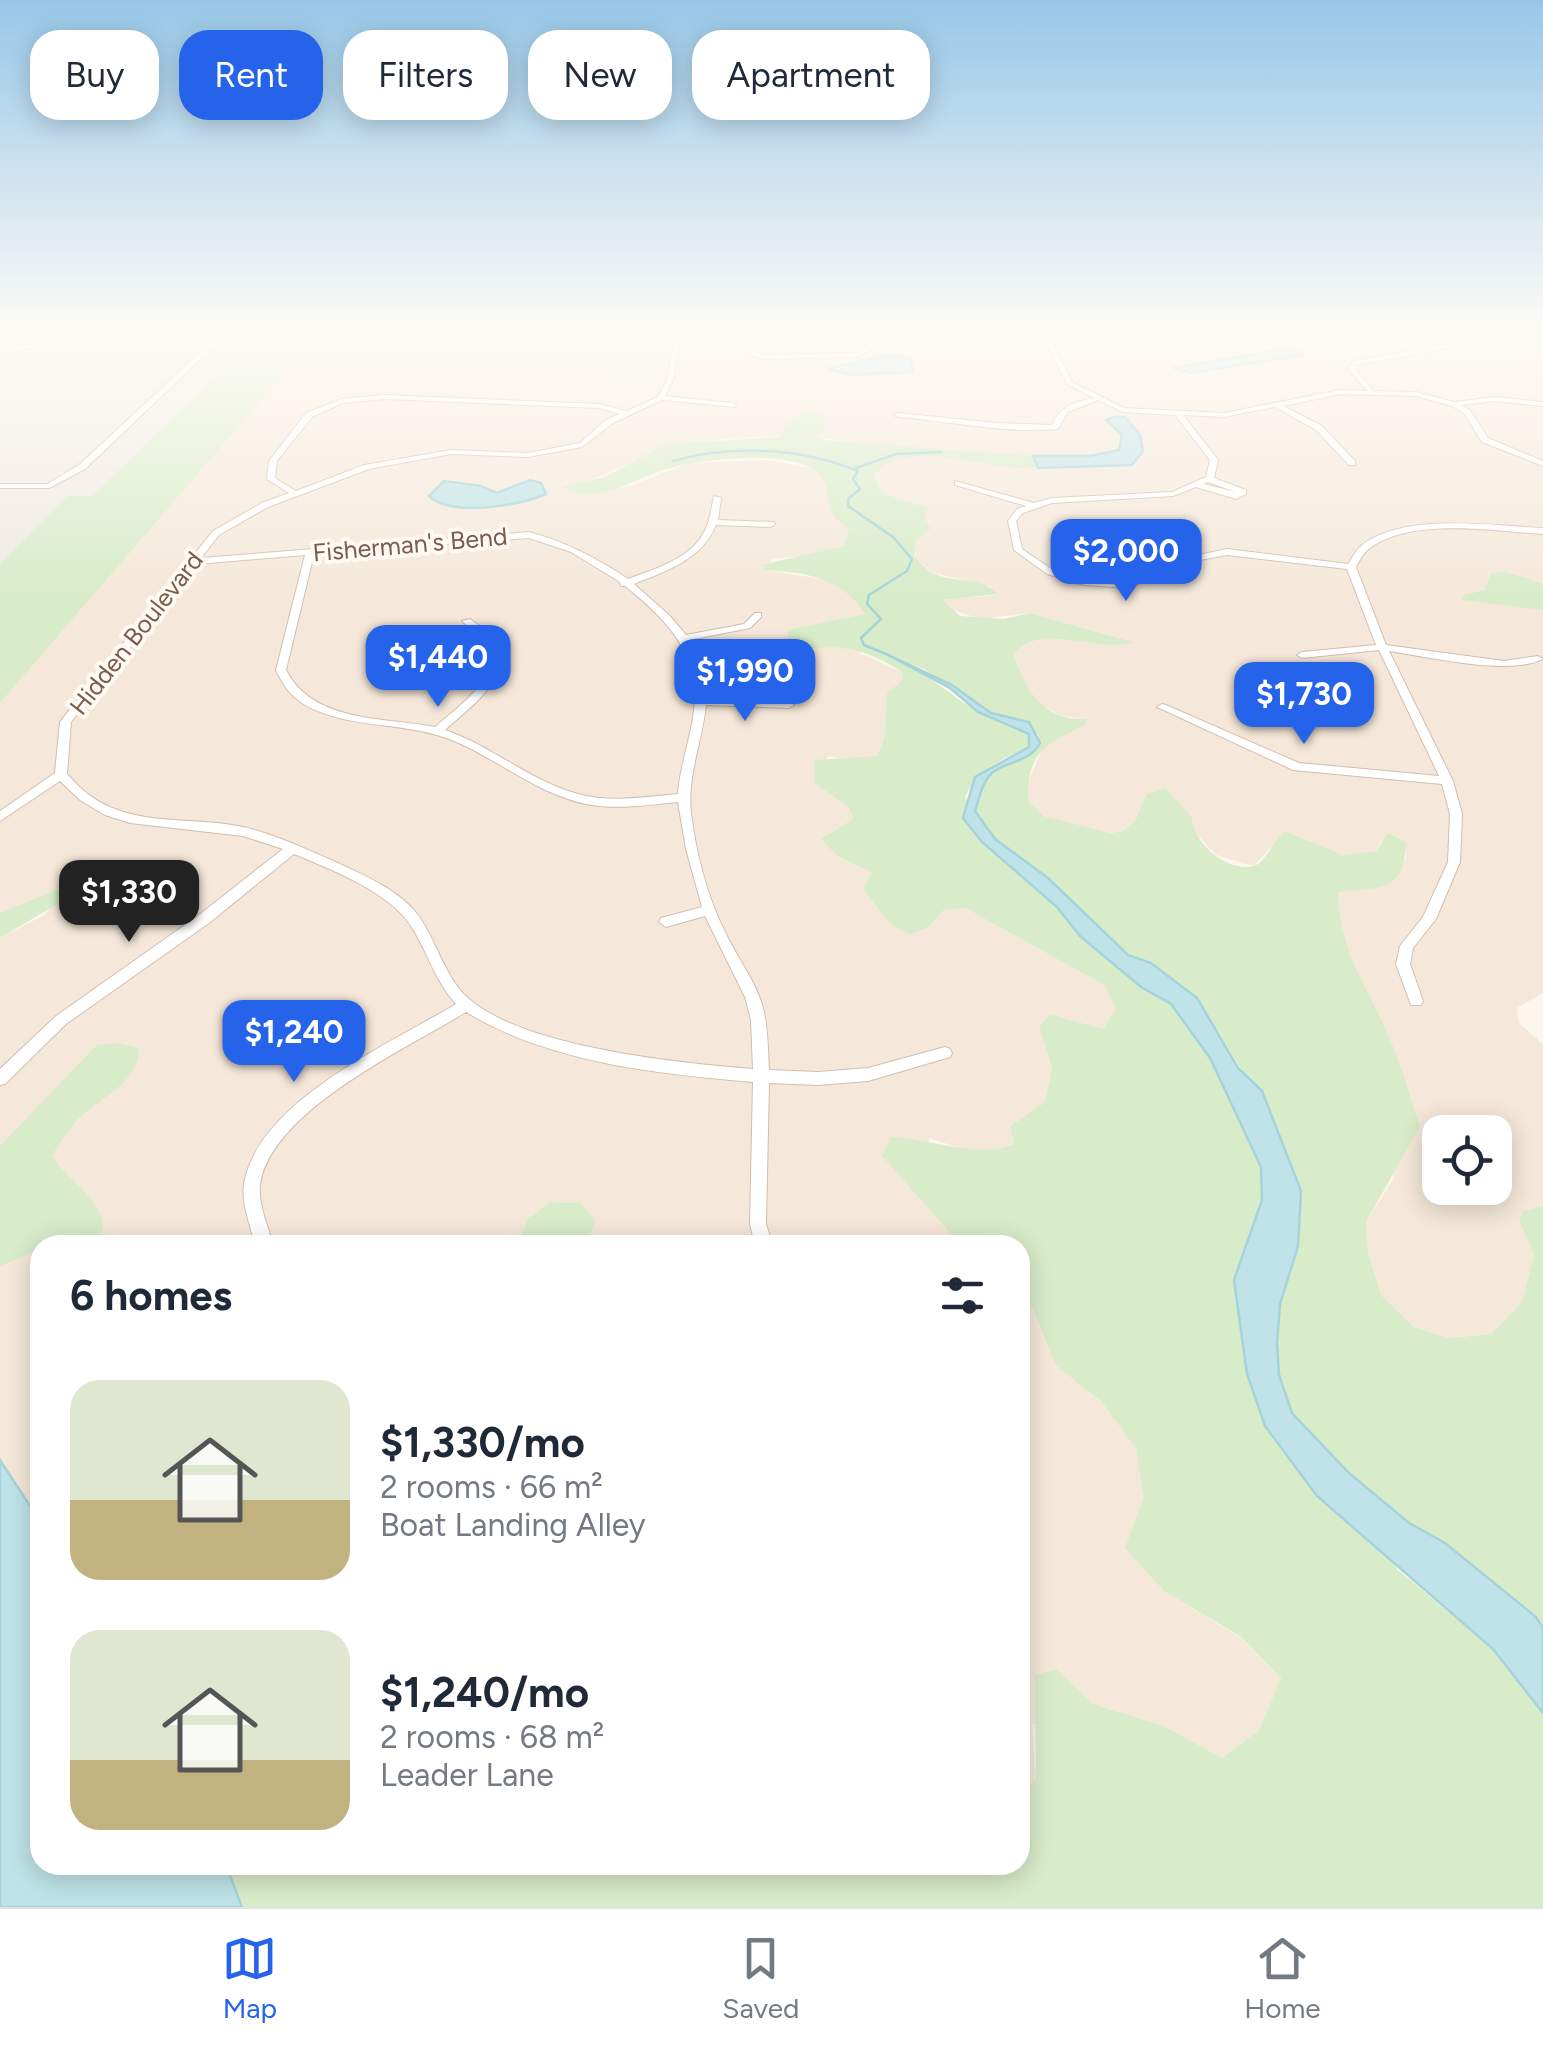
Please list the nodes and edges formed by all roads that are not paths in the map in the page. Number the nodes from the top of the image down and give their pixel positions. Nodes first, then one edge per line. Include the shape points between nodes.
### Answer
1 (131, 421) edge
2 (303, 421) edge
3 (617, 421) edge
4 (979, 421) edge
5 (1057, 421) edge
6 (1183, 421) edge
7 (1306, 421) edge
8 (1473, 421) edge
9 (1352, 463) dead end
10 (1543, 464) edge
11 (1209, 479) junction
12 (958, 483) dead end
13 (0, 486) edge
14 (1198, 486) junction
15 (294, 493) junction
16 (717, 498) dead end
17 (1034, 506) junction
18 (716, 523) junction
19 (771, 524) dead end
20 (1542, 532) edge
21 (310, 552) junction
22 (194, 561) junction
23 (1351, 567) junction
24 (624, 584) junction
25 (758, 615) dead end
26 (467, 620) dead end
27 (684, 638) junction
28 (1382, 647) junction
29 (1302, 655) dead end
30 (1538, 659) dead end
31 (702, 702) junction
32 (789, 705) dead end
33 (1162, 708) dead end
34 (437, 731) junction
35 (61, 775) junction
36 (1447, 780) junction
37 (684, 798) junction
38 (0, 817) edge
39 (292, 849) junction
40 (710, 910) junction
41 (666, 922) dead end
42 (1416, 1001) dead end
43 (466, 1005) junction
44 (945, 1053) dead end
45 (758, 1076) junction
46 (0, 1079) edge
47 (262, 1235) edge
48 (761, 1235) edge

1 - 13 street via 82,467 49,486
2 - 15 street via 273,461 271,479
3 - 15 street, Hidden Boulevard via 564,451 426,454
4 - 5 street via 1030,429 1055,427
6 - 11 street via 1214,460
7 - 9 street
8 - 10 street via 1485,440
11 - 14 street
11 - 14 street via 1243,492
12 - 17 street
14 - 17 street
15 - 22 street, Hidden Boulevard via 230,523
16 - 18 street
17 - 23 street via 1012,521 1018,550 1050,572 1084,582 1128,584 1227,552
18 - 19 street
18 - 24 street via 694,552
20 - 23 street via 1414,528 1373,541
21 - 22 street, Fisherman's Bend
21 - 24 street, Fisherman's Bend via 529,535 562,542
21 - 34 street via 281,670 286,688 328,710
22 - 35 street, Hidden Boulevard via 66,722
23 - 28 street
24 - 27 street, Fisherman's Bend
25 - 27 street via 747,626
26 - 34 street via 490,635 498,663
27 - 31 street, Fisherman's Bend
28 - 29 street
28 - 30 street via 1504,664
28 - 36 street
31 - 32 street
31 - 37 street, Fisherman's Bend
33 - 36 street via 1297,767
34 - 37 street via 464,739 556,791 590,801
35 - 38 street
35 - 39 street via 76,793 125,820 240,831
36 - 42 street via 1456,814 1454,862 1429,919 1407,946 1403,964
37 - 40 street, Fisherman's Bend
39 - 43 street via 408,911 428,940 434,966
39 - 46 street via 60,1020
40 - 41 street
40 - 45 street, Fisherman's Bend via 745,976 758,1018
43 - 45 street via 503,1026 560,1044 706,1074
43 - 47 street via 313,1098 282,1126 252,1184
44 - 45 street via 856,1076
45 - 48 street, Fisherman's Bend

